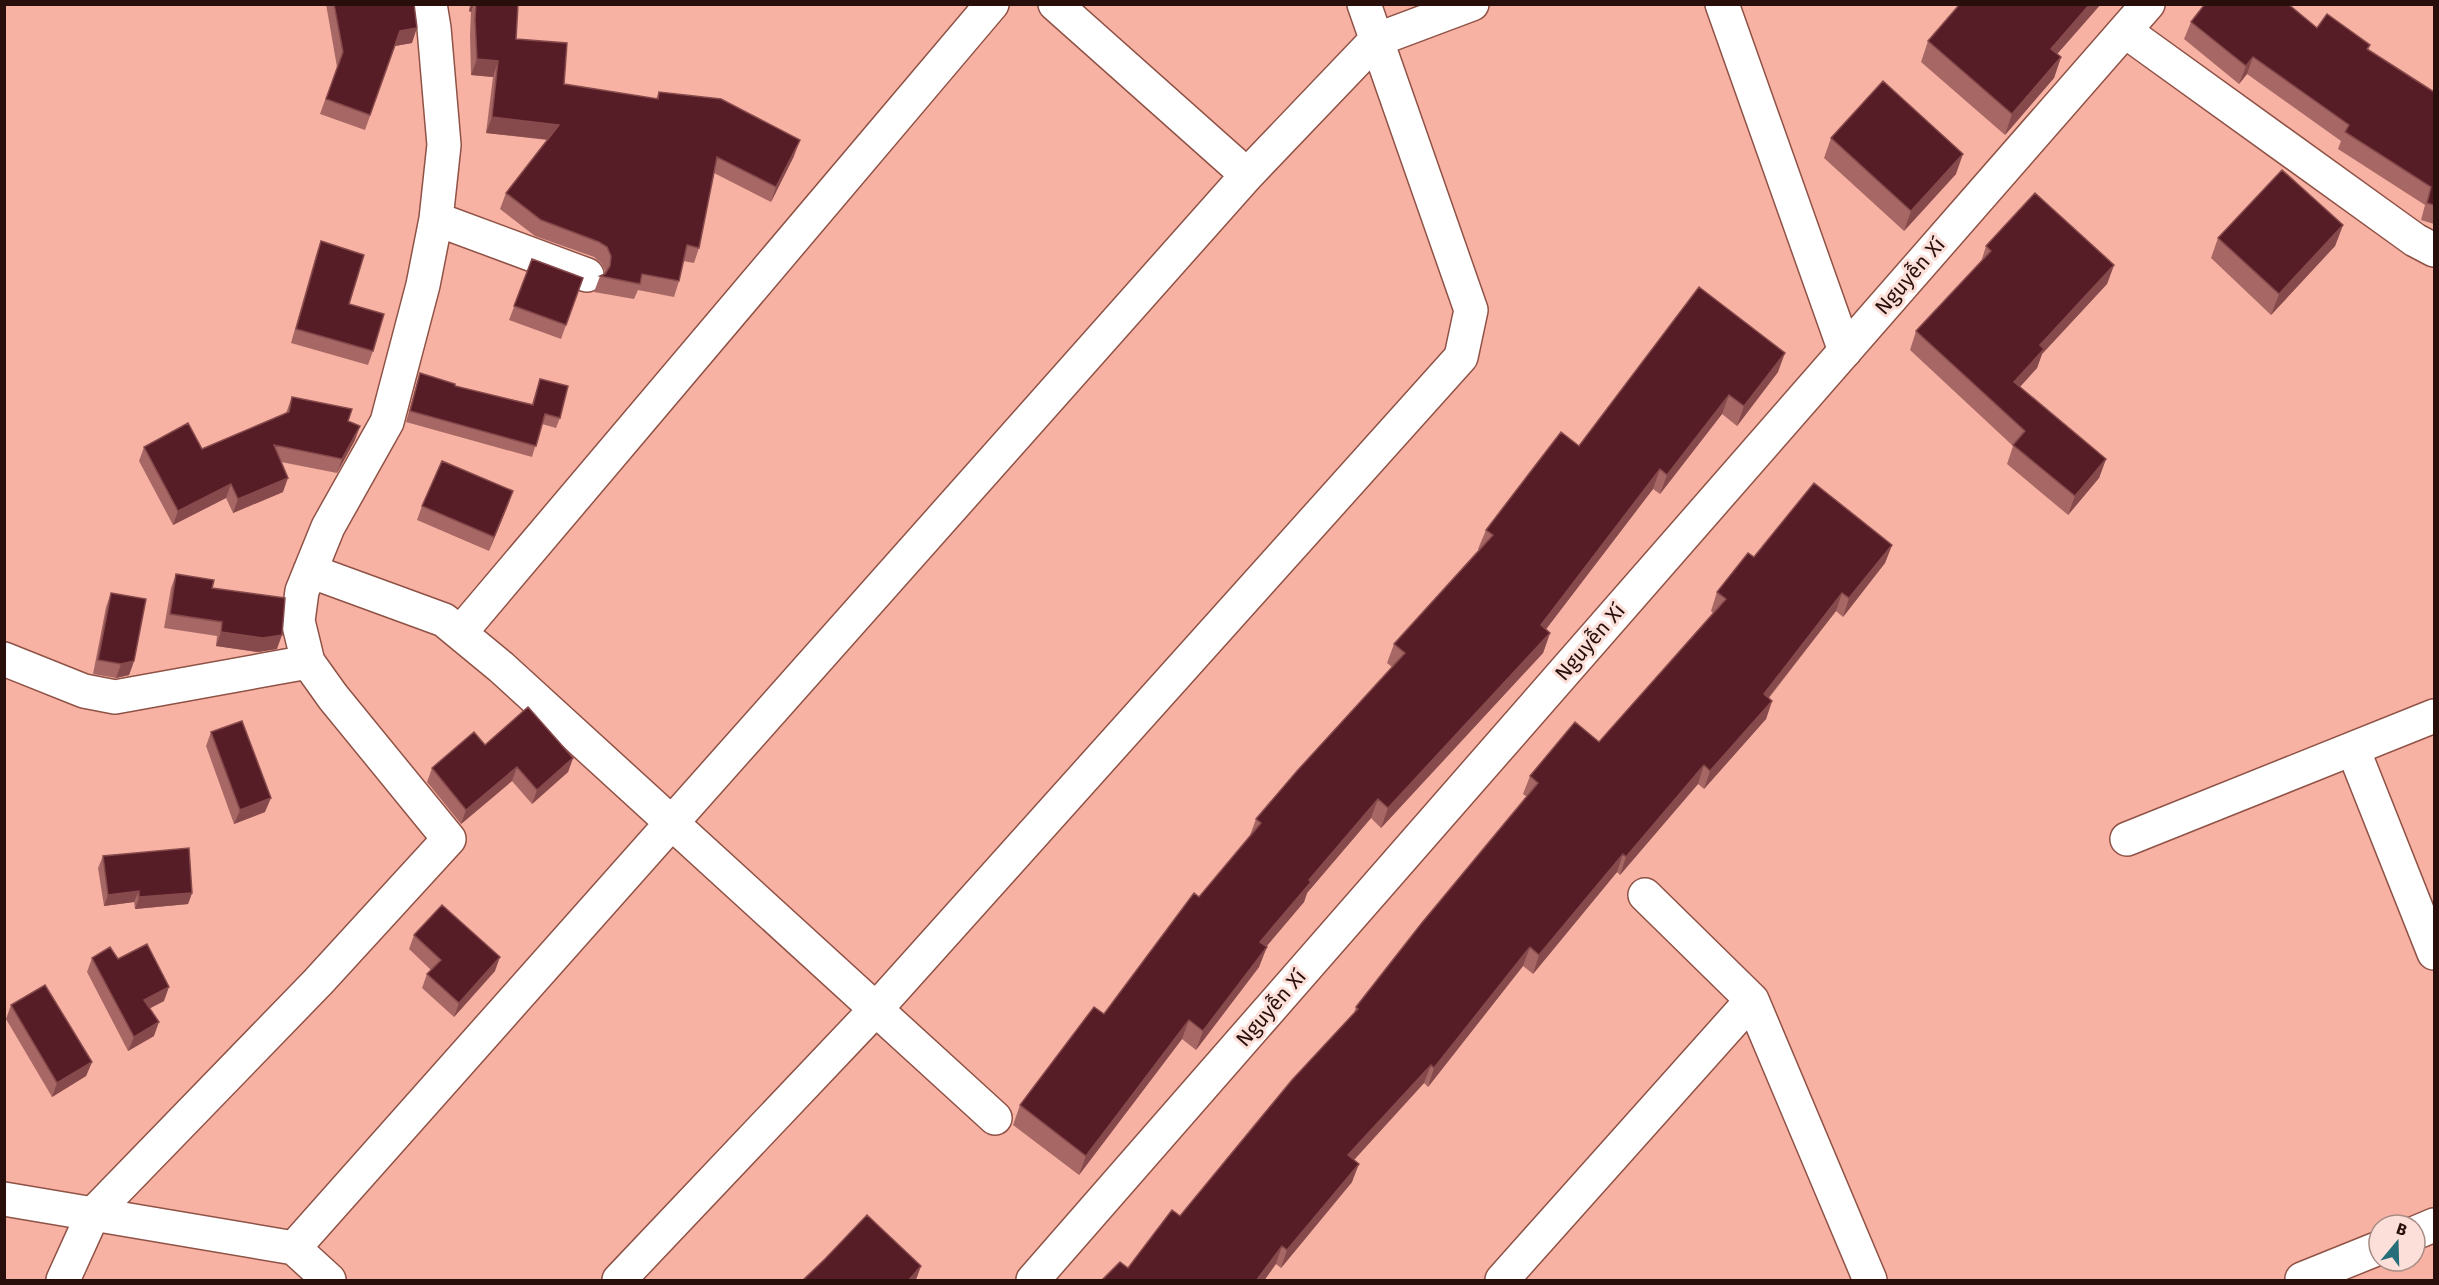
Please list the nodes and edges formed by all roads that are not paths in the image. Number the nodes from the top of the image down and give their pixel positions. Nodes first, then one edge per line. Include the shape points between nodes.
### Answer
1 (430, 4) edge
2 (992, 4) edge
3 (1055, 4) edge
4 (1364, 4) edge
5 (1472, 4) edge
6 (1722, 4) edge
7 (2148, 4) edge
8 (2125, 31) junction
9 (1376, 40) junction
10 (1247, 175) junction
11 (436, 219) junction
12 (2434, 250) edge
13 (587, 275) dead end
14 (1845, 351) junction
15 (310, 571) junction
16 (460, 633) junction
17 (4, 659) edge
18 (308, 662) junction
19 (2434, 716) edge
20 (2353, 748) junction
21 (672, 823) junction
22 (2127, 839) dead end
23 (1645, 895) dead end
24 (2434, 954) edge
25 (1752, 1000) junction
26 (876, 1009) junction
27 (995, 1118) dead end
28 (4, 1199) edge
29 (93, 1214) junction
30 (294, 1248) junction
31 (2367, 1253) edge
32 (2302, 1279) edge
33 (63, 1281) edge
34 (329, 1281) edge
35 (619, 1281) edge
36 (1033, 1281) edge
37 (1502, 1281) edge
38 (1870, 1281) edge

1 - 11 street via 444,145
2 - 16 street
3 - 10 street
4 - 9 street
5 - 9 street
6 - 14 street
7 - 8 street, Nguyễn Xí
8 - 12 street
8 - 14 street, Nguyễn Xí
9 - 10 street
9 - 26 street via 1471,310 1461,357
10 - 21 street
11 - 13 street
11 - 15 street via 387,422 328,527
14 - 36 street, Nguyễn Xí
15 - 16 street via 444,620
15 - 18 street via 302,591 298,621
16 - 21 street
17 - 18 street via 84,691 115,697
18 - 29 street via 449,839 318,982
19 - 20 street
20 - 22 street
20 - 24 street
21 - 26 street
21 - 30 street
23 - 25 street
25 - 37 street
25 - 38 street
26 - 27 street
26 - 35 street
28 - 29 street
29 - 30 street
29 - 33 street
30 - 34 street
31 - 32 street

